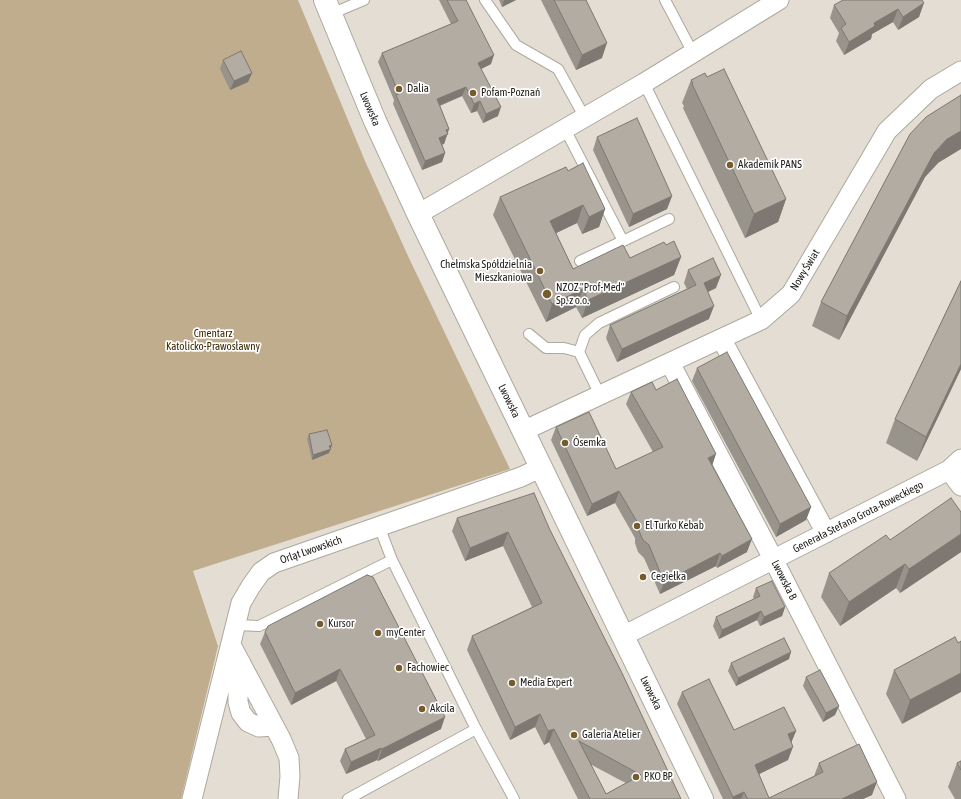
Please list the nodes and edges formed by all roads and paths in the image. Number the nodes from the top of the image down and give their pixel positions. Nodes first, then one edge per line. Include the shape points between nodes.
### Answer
1 (364, 0) edge
2 (485, 0) edge
3 (665, 0) edge
4 (779, 0) edge
5 (328, 7) edge
6 (693, 53) junction
7 (961, 70) edge
8 (644, 84) junction
9 (585, 118) junction
10 (565, 129) junction
11 (418, 214) junction
12 (669, 219) dead end
13 (623, 241) junction
14 (580, 262) dead end
15 (674, 288) dead end
16 (762, 320) junction
17 (529, 334) dead end
18 (722, 340) junction
19 (579, 352) junction
20 (670, 363) junction
21 (600, 395) junction
22 (523, 431) junction
23 (955, 464) edge
24 (542, 467) junction
25 (961, 486) edge
26 (379, 526) junction
27 (826, 533) junction
28 (392, 560) junction
29 (774, 560) junction
30 (236, 625) junction
31 (623, 636) junction
32 (231, 645) junction
33 (476, 729) junction
34 (192, 799) edge
35 (288, 799) edge
36 (348, 799) edge
37 (514, 799) edge
38 (702, 799) edge
39 (896, 799) edge

1 - 5 lane
2 - 9 lane via 516,46 558,69
3 - 6 lane
4 - 6 street
5 - 11 main road, Lwowska via 375,121
6 - 8 street
7 - 16 street, Nowy Świat via 931,89 887,131 790,294
8 - 9 street
8 - 16 lane
9 - 10 street
10 - 11 street
10 - 13 lane
11 - 22 main road, Lwowska
12 - 13 lane
13 - 14 lane
15 - 19 lane via 599,323 585,335
16 - 18 street, Nowy Świat
17 - 19 lane via 546,348 564,348
18 - 20 street, Nowy Świat
18 - 27 street
19 - 21 lane
20 - 21 street, Nowy Świat
20 - 29 street, Lwowska B
21 - 22 street, Nowy Świat
22 - 24 main road, Lwowska
23 - 25 street
23 - 27 street, Generała Stefana Grota-Roweckiego
24 - 26 street, Orląt Lwowskich via 521,477
24 - 31 main road, Lwowska
26 - 28 lane
26 - 30 street, Orląt Lwowskich via 274,563 261,572 251,586 241,604
27 - 29 street, Generała Stefana Grota-Roweckiego
28 - 30 lane via 259,626
28 - 33 lane
29 - 31 street, Generała Stefana Grota-Roweckiego
29 - 39 street, Lwowska B
30 - 32 street, Orląt Lwowskich
31 - 38 main road, Lwowska
32 - 34 street, Orląt Lwowskich
32 - 35 street via 289,758
33 - 36 lane
33 - 37 lane

